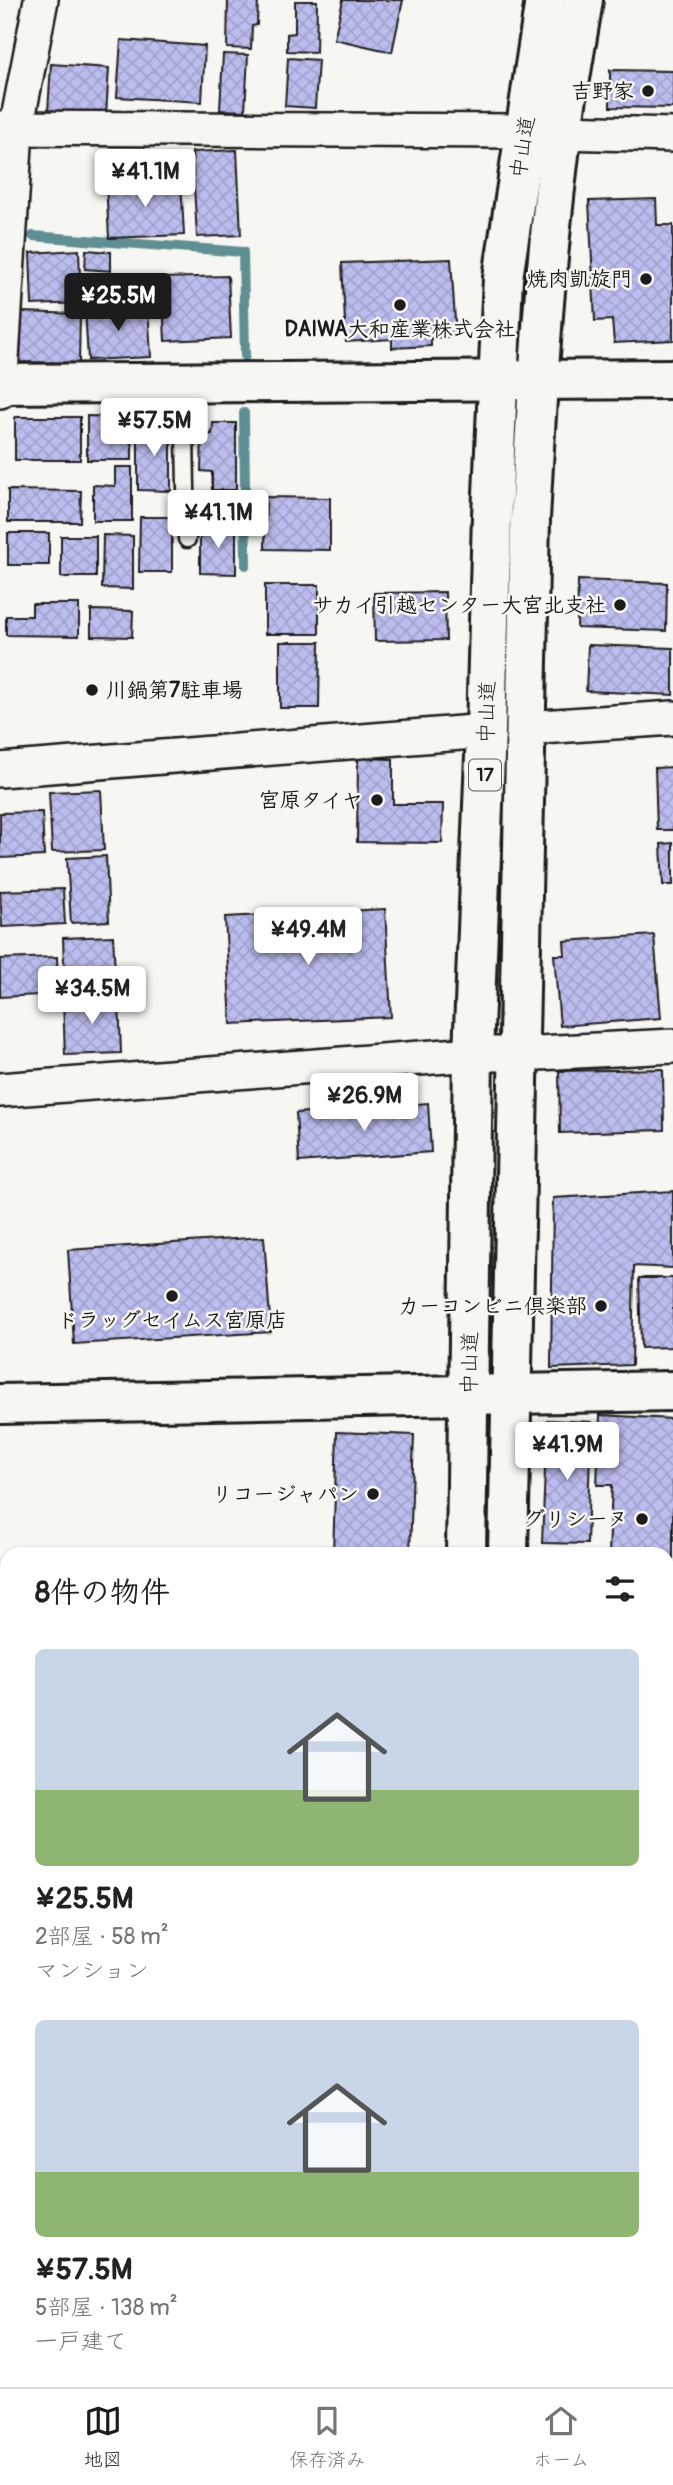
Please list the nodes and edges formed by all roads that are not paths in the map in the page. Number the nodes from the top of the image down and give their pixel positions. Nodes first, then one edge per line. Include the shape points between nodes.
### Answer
1 (41, 0) edge
2 (545, 0) edge
3 (583, 0) edge
4 (8, 129) edge
5 (544, 131) junction
6 (673, 135) edge
7 (673, 379) edge
8 (537, 380) junction
9 (499, 382) junction
10 (184, 383) junction
11 (0, 384) edge
12 (0, 391) edge
13 (187, 539) dead end
14 (673, 718) edge
15 (526, 728) junction
16 (486, 731) junction
17 (0, 770) edge
18 (673, 1046) edge
19 (473, 1054) junction
20 (519, 1054) junction
21 (0, 1090) edge
22 (673, 1391) edge
23 (511, 1395) junction
24 (469, 1396) junction
25 (0, 1404) edge
26 (466, 1547) edge
27 (508, 1547) edge

1 - 4 street
2 - 5 main road, 中山道 / 17
3 - 5 main road, 中山道 / 17
4 - 5 street
4 - 11 street
5 - 6 street
5 - 8 main road, 中山道 / 17
5 - 9 main road, 中山道 / 17 via 503,278
7 - 8 main road
8 - 9 main road
8 - 15 main road, 中山道 / 17
9 - 10 main road
9 - 16 main road, 中山道 / 17
10 - 11 main road
10 - 13 lane
11 - 12 street
14 - 15 street
15 - 20 main road, 中山道 / 17
16 - 17 street
16 - 19 main road, 中山道 / 17
18 - 20 street
19 - 20 street
19 - 21 street
19 - 24 main road, 中山道 / 17
20 - 23 main road, 中山道 / 17
22 - 23 main road
23 - 24 main road
23 - 27 main road, 中山道 / 17
24 - 25 main road
24 - 26 main road, 中山道 / 17

